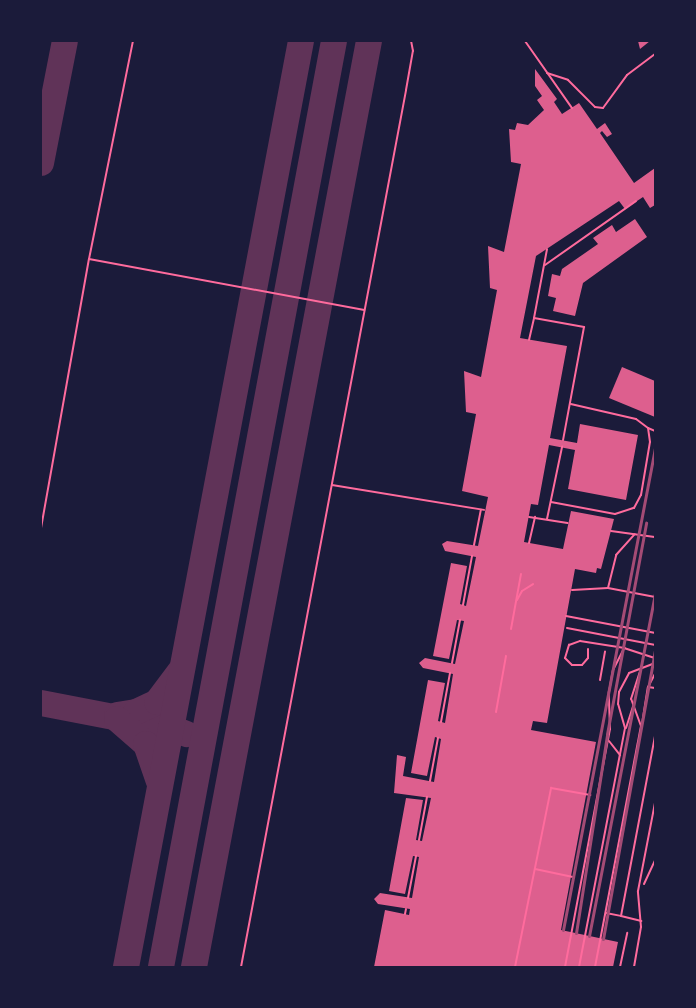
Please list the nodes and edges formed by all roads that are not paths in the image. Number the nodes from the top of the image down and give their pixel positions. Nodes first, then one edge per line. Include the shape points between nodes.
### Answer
1 (133, 41) edge
2 (411, 41) edge
3 (525, 41) edge
4 (655, 54) edge
5 (547, 73) junction
6 (572, 108) dead end
7 (636, 201) dead end
8 (548, 249) dead end
9 (89, 259) junction
10 (545, 264) junction
11 (364, 310) junction
12 (534, 318) junction
13 (529, 340) dead end
14 (571, 404) junction
15 (648, 428) junction
16 (655, 431) edge
17 (563, 440) dead end
18 (562, 447) dead end
19 (332, 485) junction
20 (551, 502) junction
21 (481, 510) junction
22 (484, 510) dead end
23 (529, 516) dead end
24 (535, 518) junction
25 (547, 519) junction
26 (568, 523) dead end
27 (41, 528) edge
28 (611, 531) dead end
29 (635, 534) junction
30 (655, 537) edge
31 (529, 543) dead end
32 (474, 546) dead end
33 (472, 556) dead end
34 (521, 574) dead end
35 (533, 584) dead end
36 (608, 588) junction
37 (572, 590) dead end
38 (655, 597) edge
39 (516, 601) junction
40 (463, 605) dead end
41 (566, 616) dead end
42 (460, 620) dead end
43 (511, 630) dead end
44 (655, 633) edge
45 (624, 648) junction
46 (588, 649) dead end
47 (506, 656) dead end
48 (655, 658) edge
49 (452, 663) dead end
50 (655, 663) edge
51 (642, 665) junction
52 (450, 673) dead end
53 (655, 674) edge
54 (648, 687) junction
55 (655, 688) edge
56 (633, 706) junction
57 (496, 712) dead end
58 (441, 722) dead end
59 (641, 726) junction
60 (625, 728) junction
61 (655, 736) edge
62 (438, 738) dead end
63 (608, 740) junction
64 (620, 755) junction
65 (430, 781) dead end
66 (427, 797) dead end
67 (655, 803) edge
68 (419, 840) dead end
69 (416, 856) dead end
70 (655, 860) edge
71 (644, 884) dead end
72 (408, 898) dead end
73 (406, 909) dead end
74 (606, 913) junction
75 (405, 914) dead end
76 (621, 916) junction
77 (641, 921) junction
78 (627, 933) dead end
79 (241, 967) edge
80 (565, 967) edge
81 (579, 967) edge
82 (595, 967) edge
83 (620, 967) edge
84 (634, 967) edge

1 - 9 lane
2 - 11 lane via 408,82
3 - 5 lane
4 - 5 lane via 627,75 603,108 591,104 568,80
5 - 6 lane
7 - 10 lane
8 - 10 lane
9 - 11 lane
9 - 27 lane
10 - 12 lane
11 - 19 lane
12 - 13 lane
12 - 14 lane via 584,327
14 - 15 lane via 636,419
14 - 17 lane
15 - 16 lane
15 - 20 lane via 650,442 641,495 634,508 615,514
18 - 20 lane
19 - 21 lane
19 - 79 lane
20 - 25 lane
21 - 22 lane
21 - 32 lane
23 - 24 lane
24 - 25 lane
24 - 31 lane
25 - 26 lane
28 - 29 lane
29 - 30 lane
29 - 36 lane via 616,555
33 - 40 lane
34 - 39 lane
35 - 39 lane via 522,591
36 - 37 lane
36 - 38 lane
39 - 43 lane
41 - 44 lane
42 - 49 lane
45 - 46 lane via 580,641 569,645 565,658 572,665 582,665 588,658
45 - 48 lane
45 - 63 lane via 613,670
47 - 57 lane
50 - 51 lane
51 - 56 lane via 632,695
51 - 60 lane via 629,672 620,688 618,704
52 - 58 lane
53 - 54 lane
54 - 55 lane
54 - 59 lane
56 - 59 lane
56 - 60 lane
59 - 74 lane
60 - 64 lane
61 - 76 lane
62 - 65 lane
63 - 64 lane
63 - 80 lane
64 - 81 lane
66 - 68 lane
67 - 77 lane via 638,891
69 - 72 lane
70 - 71 lane
73 - 75 lane
74 - 76 lane
74 - 82 lane
76 - 77 lane
77 - 84 lane
78 - 83 lane

